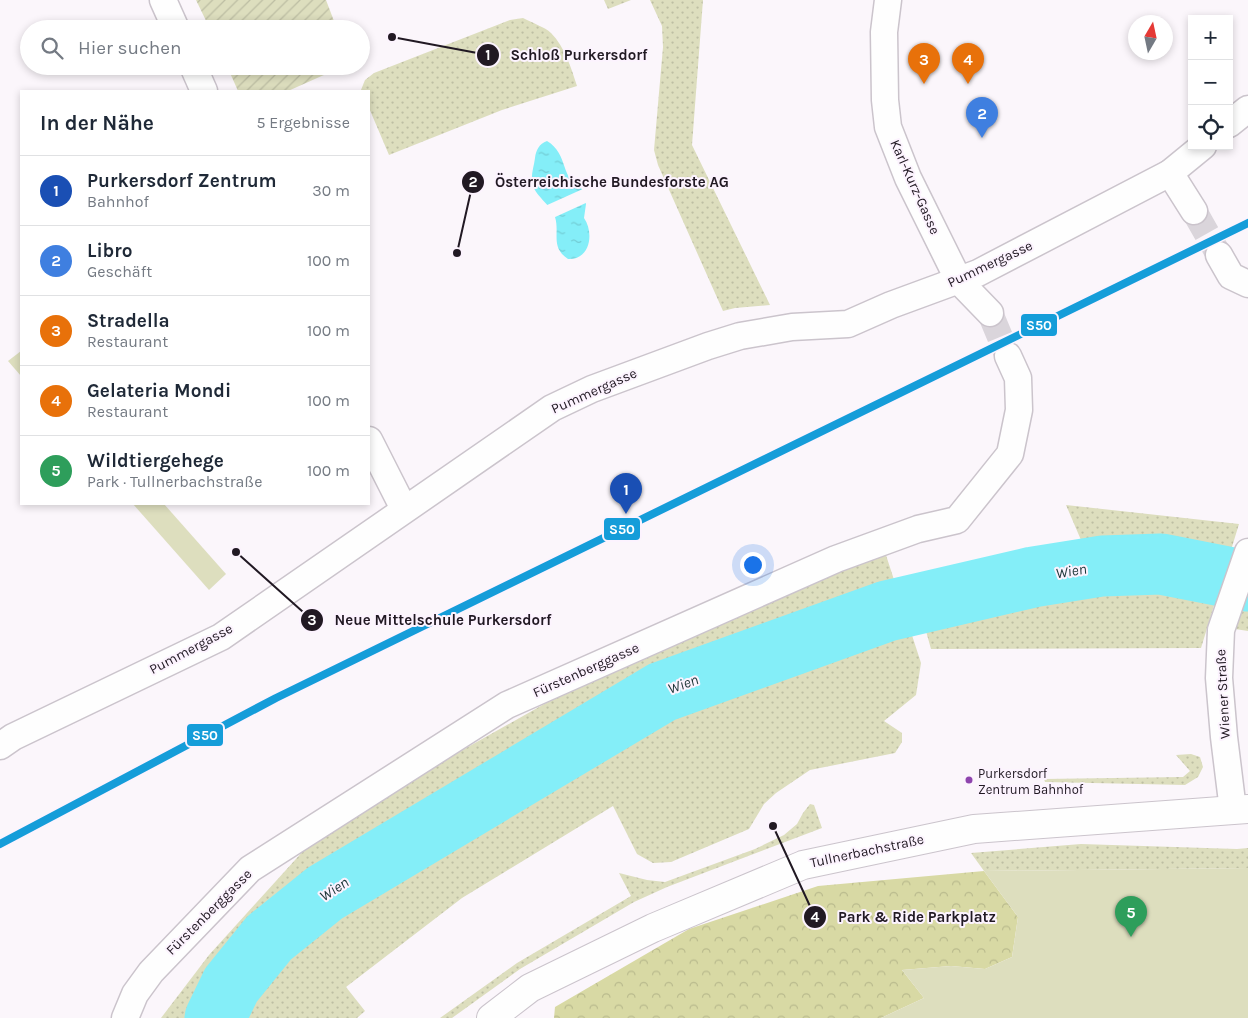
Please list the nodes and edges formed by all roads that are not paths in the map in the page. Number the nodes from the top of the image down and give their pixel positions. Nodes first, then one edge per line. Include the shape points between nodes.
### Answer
1 (163, 0) edge
2 (888, 0) edge
3 (172, 20) edge
4 (197, 75) edge
5 (204, 90) edge
6 (1248, 109) edge
7 (1233, 121) edge
8 (1198, 150) edge
9 (1170, 173) junction
10 (1194, 211) tunnel mouth
11 (1219, 255) tunnel mouth
12 (959, 281) junction
13 (1248, 284) edge
14 (990, 314) tunnel mouth
15 (1008, 356) tunnel mouth
16 (370, 442) edge
17 (404, 509) junction
18 (1248, 552) edge
19 (0, 746) edge
20 (1240, 810) edge
21 (125, 1018) edge
22 (491, 1018) edge

1 - 3 street
2 - 12 street, Karl-Kurz-Gasse via 884,41 888,127 908,178
4 - 5 street
6 - 7 street
8 - 9 street, Pummergasse
9 - 10 street
9 - 12 street, Pummergasse
11 - 13 street via 1231,276
12 - 14 street
12 - 17 street, Pummergasse via 848,324 792,327 740,336 592,389 552,408
15 - 21 street, Fürstenberggasse via 1018,378 1019,410 1010,454 957,520 918,529 836,559 507,705 250,869 152,972 135,994
16 - 17 street
17 - 19 street, Pummergasse via 221,637
18 - 20 street, Wiener Straße via 1221,630 1219,678 1224,737
20 - 22 main road, Tullnerbachstraße via 974,829 803,865 653,928 530,988

